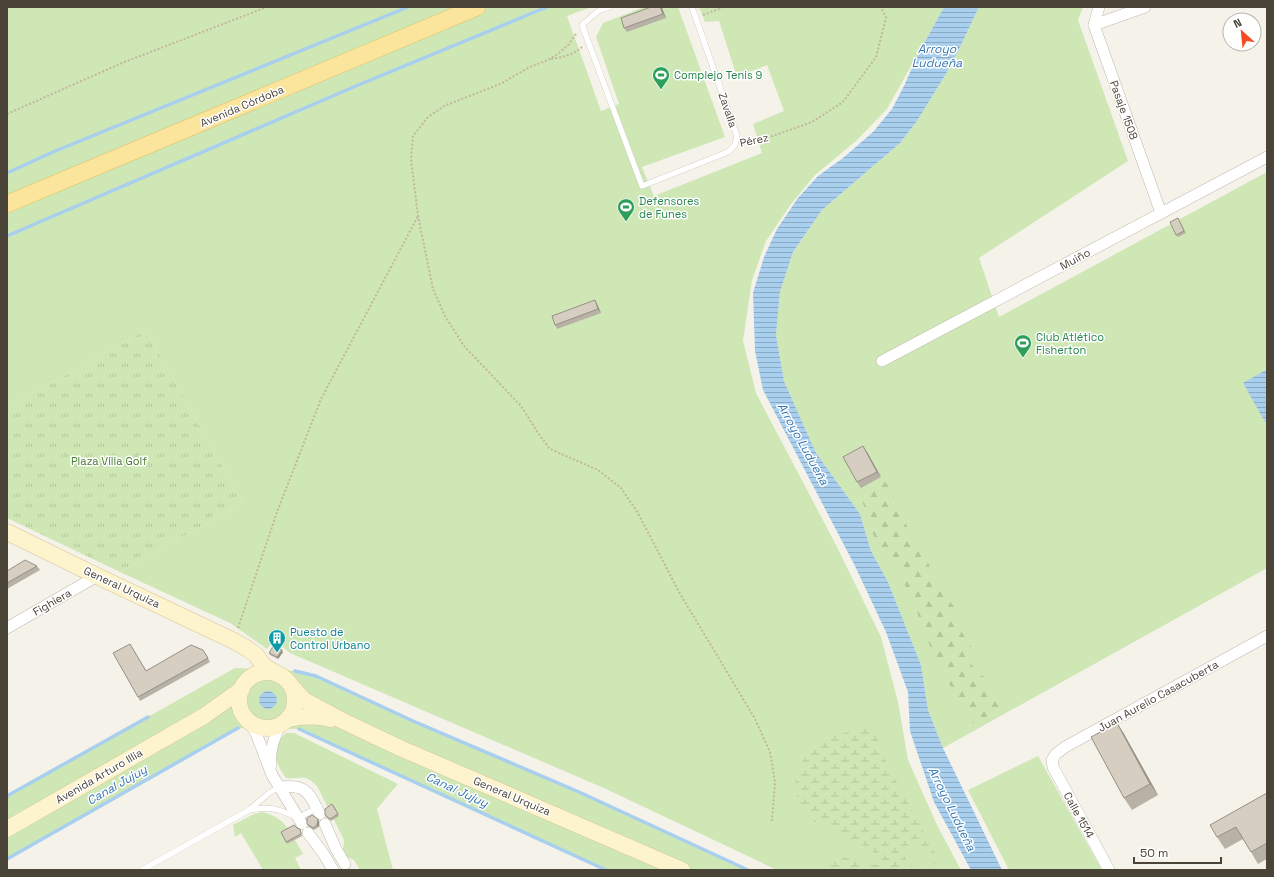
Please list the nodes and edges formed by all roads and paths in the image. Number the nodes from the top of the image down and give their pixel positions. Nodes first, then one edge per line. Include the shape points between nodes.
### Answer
1 (267, 7) edge
2 (477, 7) edge
3 (610, 7) edge
4 (692, 7) edge
5 (724, 7) edge
6 (881, 7) edge
7 (1099, 7) edge
8 (1145, 7) edge
9 (598, 9) edge
10 (696, 18) junction
11 (582, 24) junction
12 (1094, 25) junction
13 (586, 37) junction
14 (548, 60) junction
15 (7, 114) edge
16 (735, 145) junction
17 (1267, 157) edge
18 (7, 204) edge
19 (1161, 213) junction
20 (418, 216) junction
21 (882, 361) dead end
22 (7, 532) edge
23 (97, 576) junction
24 (7, 628) edge
25 (1267, 636) edge
26 (235, 642) junction
27 (279, 675) junction
28 (243, 686) junction
29 (292, 687) junction
30 (248, 720) junction
31 (284, 721) junction
32 (342, 721) junction
33 (191, 724) junction
34 (1052, 760) joint
35 (272, 775) junction
36 (279, 787) junction
37 (249, 810) junction
38 (318, 811) joint
39 (300, 821) junction
40 (772, 821) dead end
41 (325, 824) dead end
42 (7, 829) edge
43 (308, 833) dead end
44 (332, 838) junction
45 (317, 845) junction
46 (341, 868) edge
47 (142, 870) edge
48 (682, 870) edge
49 (1110, 870) edge

1 - 15 path via 122,63
2 - 18 main road, Avenida Córdoba
3 - 9 lane
4 - 10 lane, Zavalla
5 - 10 path
6 - 16 path, Pérez via 886,18 876,57 843,102 812,122 759,141
7 - 12 street
8 - 12 street
9 - 11 lane
10 - 16 lane, Zavalla via 737,136
11 - 13 lane
11 - 14 path via 569,44
12 - 19 street, Pasaje 1508
13 - 14 path via 583,47 576,52
13 - 16 lane, Pérez via 642,186 728,152
14 - 20 path via 500,84 444,106 428,117 413,136 411,159
17 - 19 street, Muiño
19 - 21 street, Muiño
20 - 26 path via 320,399 277,512
20 - 40 path via 433,289 445,316 464,346 521,406 550,449 598,470 621,488 638,513 679,592 754,717 770,752 775,782
22 - 23 main road, General Urquiza
23 - 24 street, Fighiera
23 - 26 main road, General Urquiza
25 - 34 street, Juan Aurelio Casacuberta via 1065,747
26 - 27 main road, General Urquiza via 256,655 264,666
26 - 28 main road via 242,650 247,666
27 - 28 main road via 261,673 252,677
27 - 29 main road
28 - 30 main road via 240,703
28 - 33 main road, Avenida Arturo Illia via 217,708
29 - 31 main road via 295,704
29 - 32 main road, General Urquiza via 308,702
30 - 31 main road via 265,728
30 - 33 main road, Avenida Arturo Illia via 233,714 221,714
30 - 35 street via 256,733
31 - 32 main road, General Urquiza via 300,716
31 - 35 street via 271,749
32 - 48 main road, General Urquiza
33 - 42 main road, Avenida Arturo Illia
34 - 49 street, Calle 1514 via 1058,778
35 - 36 street
36 - 37 lane
36 - 38 street via 291,785 303,789
36 - 39 street
37 - 39 lane via 273,808
37 - 47 lane
38 - 39 lane
41 - 44 street
43 - 45 street
44 - 45 street
44 - 46 street
45 - 46 street via 327,858

